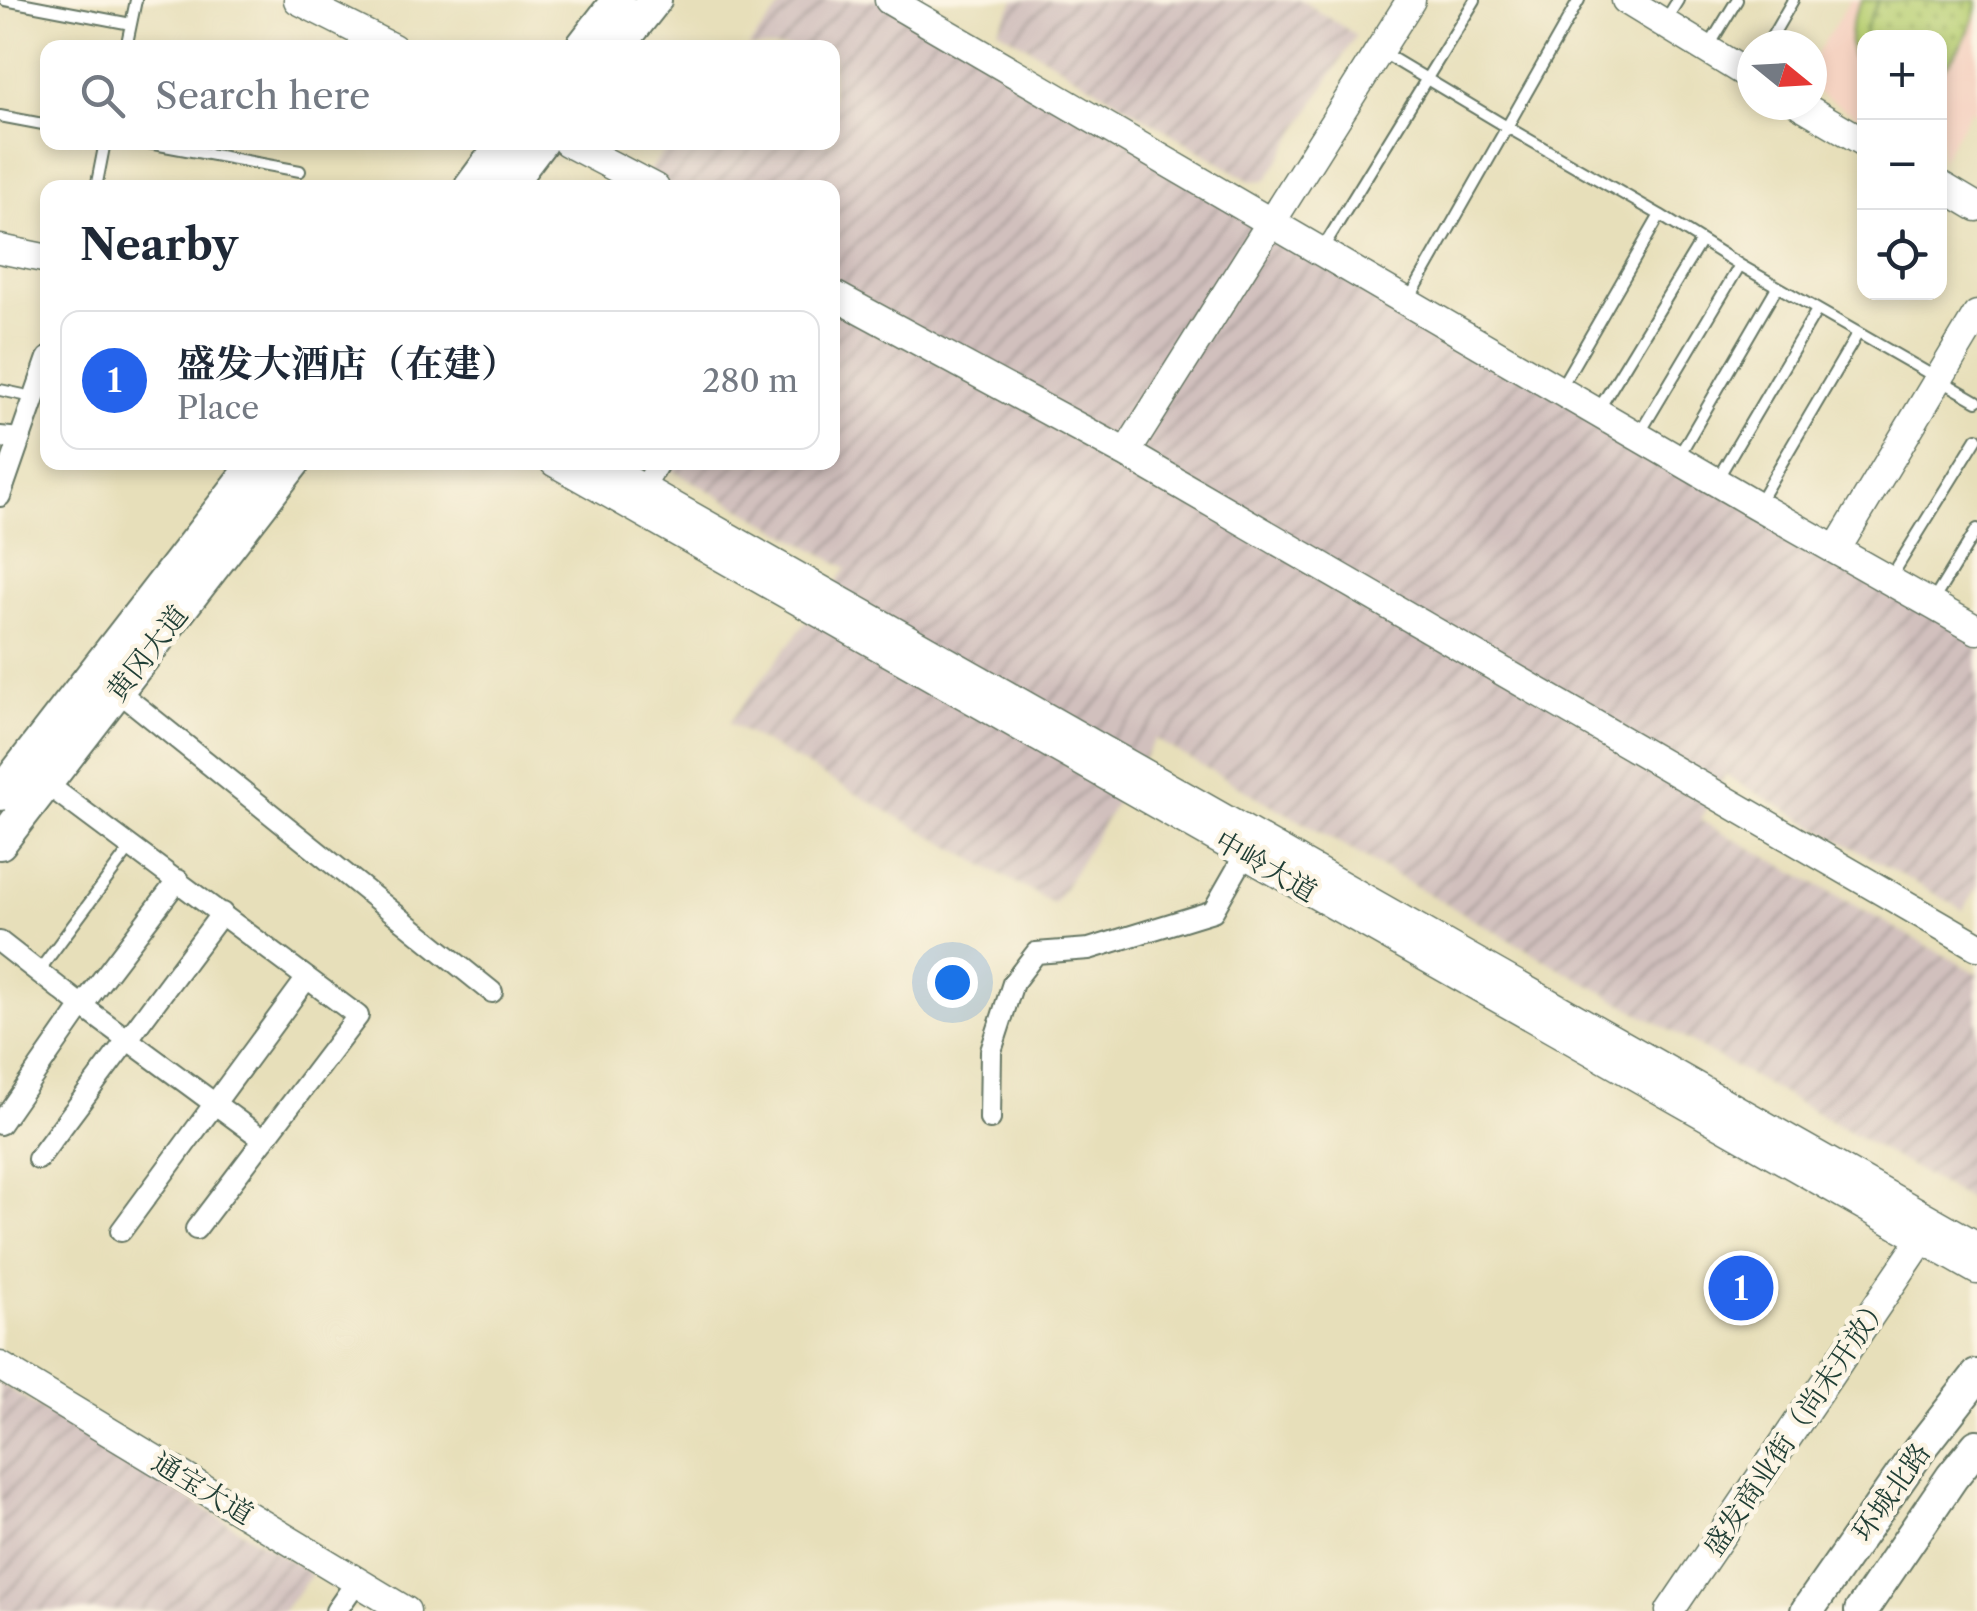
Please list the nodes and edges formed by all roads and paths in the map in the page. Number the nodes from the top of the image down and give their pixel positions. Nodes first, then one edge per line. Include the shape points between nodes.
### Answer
1 (5, 0) edge
2 (136, 0) edge
3 (298, 0) edge
4 (618, 0) edge
5 (655, 0) edge
6 (889, 0) edge
7 (1411, 0) edge
8 (1474, 0) edge
9 (1579, 0) edge
10 (1626, 0) edge
11 (1737, 0) edge
12 (1793, 0) edge
13 (1671, 12) edge
14 (131, 24) junction
15 (1775, 30) edge
16 (128, 40) edge
17 (378, 40) edge
18 (586, 40) edge
19 (623, 40) edge
20 (1708, 49) junction
21 (1380, 51) junction
22 (1737, 66) edge
23 (1426, 79) junction
24 (0, 116) edge
25 (1827, 120) edge
26 (40, 124) edge
27 (1507, 127) junction
28 (1857, 138) edge
29 (104, 150) edge
30 (186, 150) edge
31 (498, 150) edge
32 (535, 150) edge
33 (582, 150) edge
34 (300, 171) dead end
35 (98, 180) edge
36 (476, 180) edge
37 (512, 180) edge
38 (640, 180) edge
39 (1947, 189) edge
40 (1977, 207) edge
41 (1660, 215) junction
42 (1272, 224) junction
43 (1701, 242) junction
44 (0, 249) edge
45 (1320, 252) junction
46 (40, 257) edge
47 (1740, 265) junction
48 (1777, 286) junction
49 (840, 298) edge
50 (1408, 302) junction
51 (1818, 310) junction
52 (1977, 315) edge
53 (1858, 334) junction
54 (1938, 378) junction
55 (40, 380) edge
56 (0, 390) edge
57 (1559, 390) junction
58 (34, 397) junction
59 (1977, 401) edge
60 (1597, 413) junction
61 (1638, 436) junction
62 (10, 438) edge
63 (1977, 438) edge
64 (1126, 453) junction
65 (1677, 459) junction
66 (250, 470) edge
67 (288, 470) edge
68 (572, 470) edge
69 (605, 470) edge
70 (654, 470) edge
71 (1716, 482) junction
72 (0, 496) edge
73 (638, 499) junction
74 (1756, 505) junction
75 (1977, 529) edge
76 (1836, 550) junction
77 (1890, 580) junction
78 (1931, 604) junction
79 (1975, 624) edge
80 (128, 699) dead end
81 (56, 791) dead end
82 (0, 794) edge
83 (0, 843) edge
84 (132, 846) junction
85 (1245, 855) junction
86 (178, 880) junction
87 (222, 914) junction
88 (0, 942) edge
89 (1977, 946) edge
90 (38, 972) junction
91 (307, 978) junction
92 (492, 992) dead end
93 (82, 1006) junction
94 (128, 1040) junction
95 (214, 1105) junction
96 (990, 1119) dead end
97 (0, 1124) edge
98 (264, 1140) junction
99 (38, 1159) dead end
100 (196, 1229) dead end
101 (121, 1232) dead end
102 (1922, 1239) junction
103 (1977, 1246) edge
104 (1977, 1270) edge
105 (0, 1366) edge
106 (1977, 1376) edge
107 (1977, 1446) edge
108 (356, 1581) junction
109 (336, 1611) edge
110 (406, 1611) edge
111 (1670, 1611) edge
112 (1808, 1611) edge
113 (1861, 1611) edge

1 - 14 lane
2 - 14 lane
3 - 17 main road
4 - 18 main road
5 - 19 main road
6 - 42 main road
7 - 21 main road
8 - 23 lane
9 - 27 lane
10 - 13 main road
11 - 20 lane
12 - 15 lane
13 - 20 main road
14 - 16 lane
20 - 22 main road
21 - 23 lane
21 - 42 main road
23 - 27 lane
23 - 45 lane
24 - 26 lane
25 - 28 main road
27 - 41 lane
27 - 50 lane
29 - 35 lane
30 - 34 lane
31 - 36 main road
32 - 37 main road
33 - 38 main road
39 - 40 main road
41 - 43 lane
41 - 57 lane
42 - 45 main road
42 - 64 main road
43 - 47 lane
43 - 60 lane
44 - 46 main road
45 - 50 main road
47 - 48 lane
47 - 61 lane
48 - 51 lane
48 - 65 lane
49 - 64 main road
50 - 57 main road
51 - 53 lane
51 - 71 lane
52 - 54 main road
53 - 54 lane
53 - 74 lane
54 - 59 lane
54 - 76 main road
55 - 58 street
56 - 58 lane
57 - 60 main road
58 - 62 street
60 - 61 main road
61 - 65 main road
62 - 72 street
63 - 77 lane
64 - 89 main road
65 - 71 main road
66 - 82 main road, 黄冈大道
67 - 83 main road, 黄冈大道
68 - 73 main road, 中岭大道
69 - 73 main road, 中岭大道
70 - 73 street
71 - 74 main road
73 - 85 main road, 中岭大道
73 - 103 main road, 中岭大道
74 - 76 main road
75 - 78 lane
76 - 77 main road
77 - 78 main road
78 - 79 main road
80 - 92 street
81 - 84 street
84 - 86 street
84 - 90 lane
85 - 96 street via 1213,911 1089,948 1036,954 1014,983 991,1051
85 - 102 main road, 中岭大道
86 - 87 street
86 - 93 street
87 - 91 street
87 - 94 street
88 - 90 street
90 - 93 street
91 - 95 street
91 - 98 street via 358,1016
93 - 94 street
93 - 97 street
94 - 95 street
94 - 99 street
95 - 98 street
95 - 101 street
98 - 100 street
102 - 104 main road, 中岭大道
102 - 111 main road, 盛发商业街（尚未开放）
105 - 108 main road, 通宝大道
106 - 112 main road, 环城北路
107 - 113 main road, 环城北路
108 - 109 street
108 - 110 main road, 通宝大道

